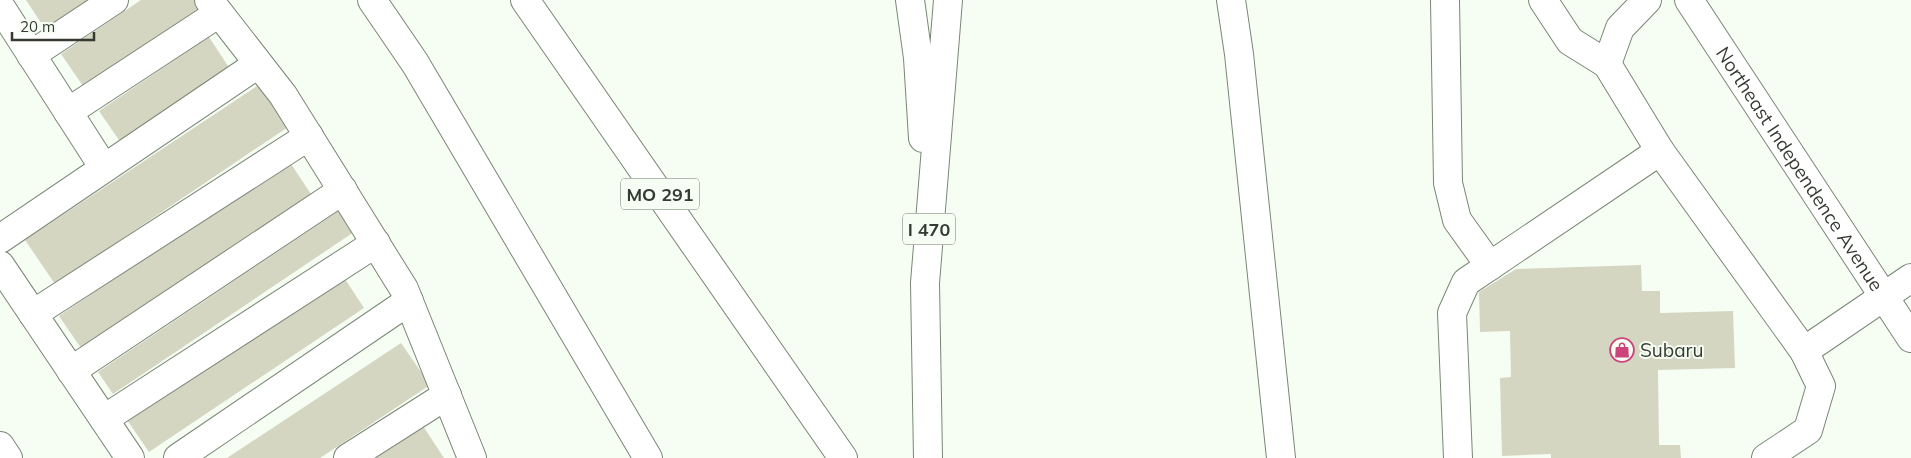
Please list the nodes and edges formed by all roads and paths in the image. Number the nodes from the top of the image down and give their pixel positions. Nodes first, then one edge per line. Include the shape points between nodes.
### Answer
1 (114, 0) edge
2 (372, 0) edge
3 (525, 0) edge
4 (910, 0) edge
5 (948, 0) edge
6 (1231, 0) edge
7 (1244, 0) edge
8 (1445, 0) edge
9 (1543, 0) edge
10 (1647, 0) edge
11 (1688, 0) edge
12 (0, 6) edge
13 (214, 7) edge
14 (31, 55) junction
15 (258, 64) junction
16 (1607, 64) junction
17 (68, 112) junction
18 (309, 136) junction
19 (1660, 151) junction
20 (1249, 156) junction
21 (104, 168) junction
22 (343, 190) junction
23 (0, 239) edge
24 (376, 243) junction
25 (0, 266) edge
26 (1490, 266) junction
27 (1911, 278) edge
28 (925, 282) junction
29 (1883, 296) junction
30 (409, 301) junction
31 (33, 314) junction
32 (1911, 338) edge
33 (1804, 351) junction
34 (71, 371) junction
35 (447, 395) junction
36 (104, 419) junction
37 (0, 446) edge
38 (8, 458) edge
39 (130, 458) edge
40 (178, 458) edge
41 (348, 458) edge
42 (472, 458) edge
43 (648, 458) edge
44 (844, 458) edge
45 (928, 458) edge
46 (1281, 458) edge
47 (1458, 458) edge
48 (1766, 458) edge

1 - 14 main road
2 - 43 main road via 415,63
3 - 44 main road, MO 291
4 - 28 main road via 918,58 925,167
5 - 28 main road, I 470
6 - 20 main road
7 - 20 main road
8 - 26 main road via 1448,183 1457,220
9 - 16 main road via 1570,42
10 - 16 main road via 1620,28
11 - 29 main road, Northeast Independence Avenue
12 - 14 main road
13 - 15 main road
13 - 17 main road
14 - 17 main road
15 - 18 main road
15 - 21 main road
16 - 19 main road
17 - 21 main road
18 - 22 main road
18 - 31 main road
19 - 26 main road
19 - 33 main road
20 - 46 main road
21 - 23 main road
22 - 24 main road
22 - 34 main road
24 - 30 main road
24 - 36 main road
25 - 31 main road
26 - 47 main road via 1466,282 1452,312
27 - 29 main road
28 - 45 main road, I 470
29 - 32 main road, Northeast Independence Avenue
29 - 33 main road
30 - 35 main road
30 - 40 main road
31 - 34 main road
33 - 48 main road via 1821,386 1808,430
34 - 36 main road
35 - 41 main road
35 - 42 main road
36 - 39 main road
37 - 38 main road

